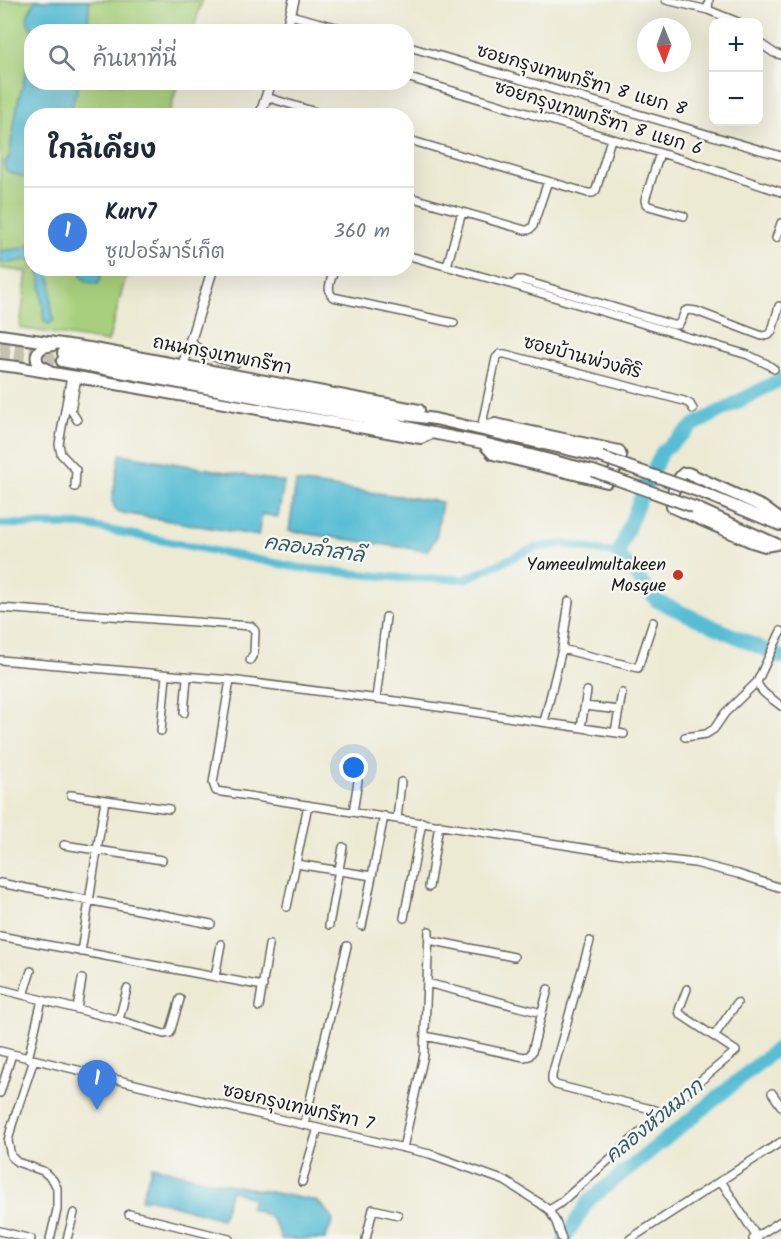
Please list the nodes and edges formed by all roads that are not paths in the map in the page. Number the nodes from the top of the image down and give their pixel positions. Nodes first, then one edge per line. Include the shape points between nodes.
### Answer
1 (294, 0) edge
2 (666, 0) edge
3 (709, 0) edge
4 (708, 10) junction
5 (290, 15) junction
6 (728, 18) edge
7 (288, 24) edge
8 (324, 24) edge
9 (763, 45) edge
10 (414, 48) edge
11 (781, 55) edge
12 (414, 79) edge
13 (268, 90) edge
14 (266, 97) junction
15 (263, 108) edge
16 (302, 108) edge
17 (611, 139) junction
18 (414, 141) edge
19 (660, 153) junction
20 (781, 156) edge
21 (548, 181) junction
22 (781, 192) edge
23 (414, 198) edge
24 (462, 212) junction
25 (684, 216) dead end
26 (781, 223) edge
27 (776, 238) dead end
28 (414, 257) edge
29 (447, 266) junction
30 (210, 276) edge
31 (333, 276) edge
32 (513, 285) junction
33 (778, 306) dead end
34 (454, 323) dead end
35 (0, 335) edge
36 (190, 340) junction
37 (64, 353) junction
38 (236, 363) dead end
39 (0, 365) edge
40 (183, 365) junction
41 (774, 369) dead end
42 (59, 374) junction
43 (74, 376) junction
44 (693, 409) dead end
45 (435, 419) junction
46 (77, 420) dead end
47 (482, 429) junction
48 (432, 433) junction
49 (483, 443) junction
50 (75, 487) dead end
51 (781, 526) edge
52 (779, 546) edge
53 (569, 601) dead end
54 (0, 608) edge
55 (386, 617) dead end
56 (653, 622) dead end
57 (781, 631) edge
58 (562, 649) junction
59 (0, 660) edge
60 (250, 660) dead end
61 (166, 676) junction
62 (187, 678) junction
63 (230, 680) junction
64 (757, 682) junction
65 (587, 692) dead end
66 (622, 693) dead end
67 (376, 699) junction
68 (585, 706) junction
69 (781, 706) edge
70 (619, 710) junction
71 (184, 713) dead end
72 (544, 722) junction
73 (581, 727) junction
74 (161, 731) dead end
75 (615, 732) junction
76 (624, 734) dead end
77 (685, 737) dead end
78 (358, 782) dead end
79 (401, 782) dead end
80 (71, 795) dead end
81 (105, 800) junction
82 (308, 805) junction
83 (169, 809) dead end
84 (353, 812) junction
85 (384, 816) junction
86 (397, 819) junction
87 (422, 822) junction
88 (439, 825) junction
89 (64, 845) dead end
90 (343, 847) dead end
91 (97, 850) junction
92 (162, 860) dead end
93 (296, 864) junction
94 (338, 871) junction
95 (372, 876) junction
96 (0, 884) edge
97 (429, 887) dead end
98 (781, 888) edge
99 (89, 900) junction
100 (287, 907) dead end
101 (404, 918) dead end
102 (211, 924) dead end
103 (329, 925) dead end
104 (362, 926) dead end
105 (429, 931) dead end
106 (0, 936) edge
107 (429, 940) junction
108 (590, 940) dead end
109 (221, 944) dead end
110 (269, 945) dead end
111 (347, 946) dead end
112 (81, 952) junction
113 (514, 957) dead end
114 (31, 970) dead end
115 (215, 977) junction
116 (82, 979) dead end
117 (427, 982) junction
118 (263, 986) junction
119 (0, 989) edge
120 (548, 989) dead end
121 (687, 989) dead end
122 (127, 990) dead end
123 (23, 995) junction
124 (180, 999) dead end
125 (42, 1000) junction
126 (737, 1003) dead end
127 (259, 1007) dead end
128 (77, 1009) junction
129 (542, 1013) junction
130 (119, 1020) junction
131 (425, 1036) junction
132 (714, 1036) junction
133 (0, 1051) edge
134 (12, 1054) junction
135 (31, 1059) junction
136 (0, 1093) edge
137 (772, 1093) dead end
138 (781, 1106) edge
139 (663, 1112) junction
140 (303, 1125) junction
141 (318, 1128) junction
142 (781, 1142) edge
143 (403, 1148) junction
144 (721, 1181) junction
145 (302, 1182) dead end
146 (549, 1210) junction
147 (74, 1213) dead end
148 (129, 1214) dead end
149 (398, 1215) dead end
150 (781, 1221) edge
151 (0, 1231) edge
152 (756, 1238) edge
153 (31, 1239) edge
154 (50, 1239) edge
155 (67, 1239) edge
156 (229, 1239) edge
157 (366, 1239) edge
158 (562, 1239) edge
159 (630, 1239) edge

1 - 5 street
2 - 4 street
3 - 4 street
4 - 6 street
5 - 7 street
5 - 8 street
9 - 11 street
10 - 20 street, ซอยกรุงเทพกรีฑา 8 แยก 8
12 - 17 street, ซอยกรุงเทพกรีฑา 8 แยก 6
13 - 14 street
14 - 15 street
14 - 16 street
17 - 19 street, ซอยกรุงเทพกรีฑา 8 แยก 6
17 - 21 street via 593,193
18 - 21 street
19 - 22 street, ซอยกรุงเทพกรีฑา 8 แยก 6
19 - 25 street via 646,204
21 - 24 street via 530,230
23 - 24 street
24 - 29 street
26 - 27 street
28 - 29 street
29 - 32 street
30 - 36 street
31 - 34 street via 329,294 333,297
32 - 33 street via 522,280 673,325 678,325 685,310 696,311 762,336 772,331
32 - 41 street via 748,355
35 - 37 main road, ถนนกรุงเทพกรีฑา
36 - 38 street via 210,356
36 - 40 street
37 - 40 main road, ถนนกรุงเทพกรีฑา
37 - 42 main road via 43,347 37,354 39,365
37 - 45 main road, ถนนกรุงเทพกรีฑา
37 - 48 main road, ถนนกรุงเทพกรีฑา
39 - 42 main road, ถนนกรุงเทพกรีฑา
40 - 45 main road, ถนนกรุงเทพกรีฑา via 424,411
42 - 43 main road, ถนนกรุงเทพกรีฑา
43 - 46 street via 72,410
43 - 48 main road, ถนนกรุงเทพกรีฑา via 421,438
43 - 50 street via 58,444 61,454 76,470
44 - 47 street, ซอยบ้านพ่วงศิริ via 684,401 500,354
45 - 47 main road, ถนนกรุงเทพกรีฑา
47 - 49 main road via 495,424 522,429 619,451 621,456 607,482 493,454
47 - 51 main road, ถนนกรุงเทพกรีฑา, bridge via 601,457
48 - 49 main road, ถนนกรุงเทพกรีฑา
49 - 52 main road, ถนนกรุงเทพกรีฑา, bridge via 593,471 694,507
51 - 52 main road via 763,507 688,473 680,476 671,501 672,507 752,542
53 - 58 street
54 - 60 street via 250,626 255,632
55 - 67 street
56 - 58 street via 638,668
57 - 64 street
58 - 72 street
59 - 61 street
61 - 62 street
61 - 74 street
62 - 63 street
62 - 71 street
63 - 67 street
63 - 82 street via 213,783 216,791
64 - 69 street via 764,694
64 - 77 street via 725,712 714,729
65 - 68 street
66 - 70 street
67 - 72 street
68 - 70 street
68 - 73 street
70 - 75 street
72 - 73 street
73 - 75 street
75 - 76 street
78 - 84 street
79 - 86 street
80 - 81 street
81 - 83 street
81 - 91 street
82 - 84 street
82 - 93 street
84 - 85 street
85 - 86 street
85 - 95 street
86 - 87 street
87 - 88 street
87 - 101 street
88 - 97 street
88 - 98 street via 695,863
89 - 91 street
90 - 94 street
91 - 92 street
91 - 99 street
93 - 94 street
93 - 100 street
94 - 95 street
94 - 103 street
95 - 104 street
96 - 99 street
99 - 102 street
99 - 112 street
105 - 107 street
106 - 112 street
107 - 113 street
107 - 117 street
108 - 139 street via 552,1081
109 - 115 street
110 - 118 street
111 - 140 street
112 - 115 street
114 - 123 street
115 - 118 street
116 - 128 street
117 - 129 street
117 - 131 street
118 - 127 street
119 - 123 street
120 - 129 street
121 - 132 street via 680,1014
122 - 130 street
123 - 125 street
124 - 130 street via 170,1033
125 - 128 street
125 - 135 street
126 - 132 street
128 - 130 street
129 - 131 street via 532,1052 524,1057
131 - 143 street
132 - 139 street via 736,1051
133 - 134 street, ซอยกรุงเทพกรีฑา 7
134 - 135 street, ซอยกรุงเทพกรีฑา 7
134 - 136 street
135 - 140 street, ซอยกรุงเทพกรีฑา 7
135 - 154 street via 8,1141 17,1162 43,1170 57,1188
137 - 138 street
139 - 146 street
140 - 141 street, ซอยกรุงเทพกรีฑา 7
141 - 143 street, ซอยกรุงเทพกรีฑา 7
141 - 145 street
142 - 144 street
143 - 146 street, ซอยกรุงเทพกรีฑา 7 via 505,1181
144 - 152 street
144 - 159 street
146 - 158 street, ซอยกรุงเทพกรีฑา 7
147 - 155 street
148 - 156 street
149 - 157 street via 373,1209
150 - 152 street
151 - 153 street

